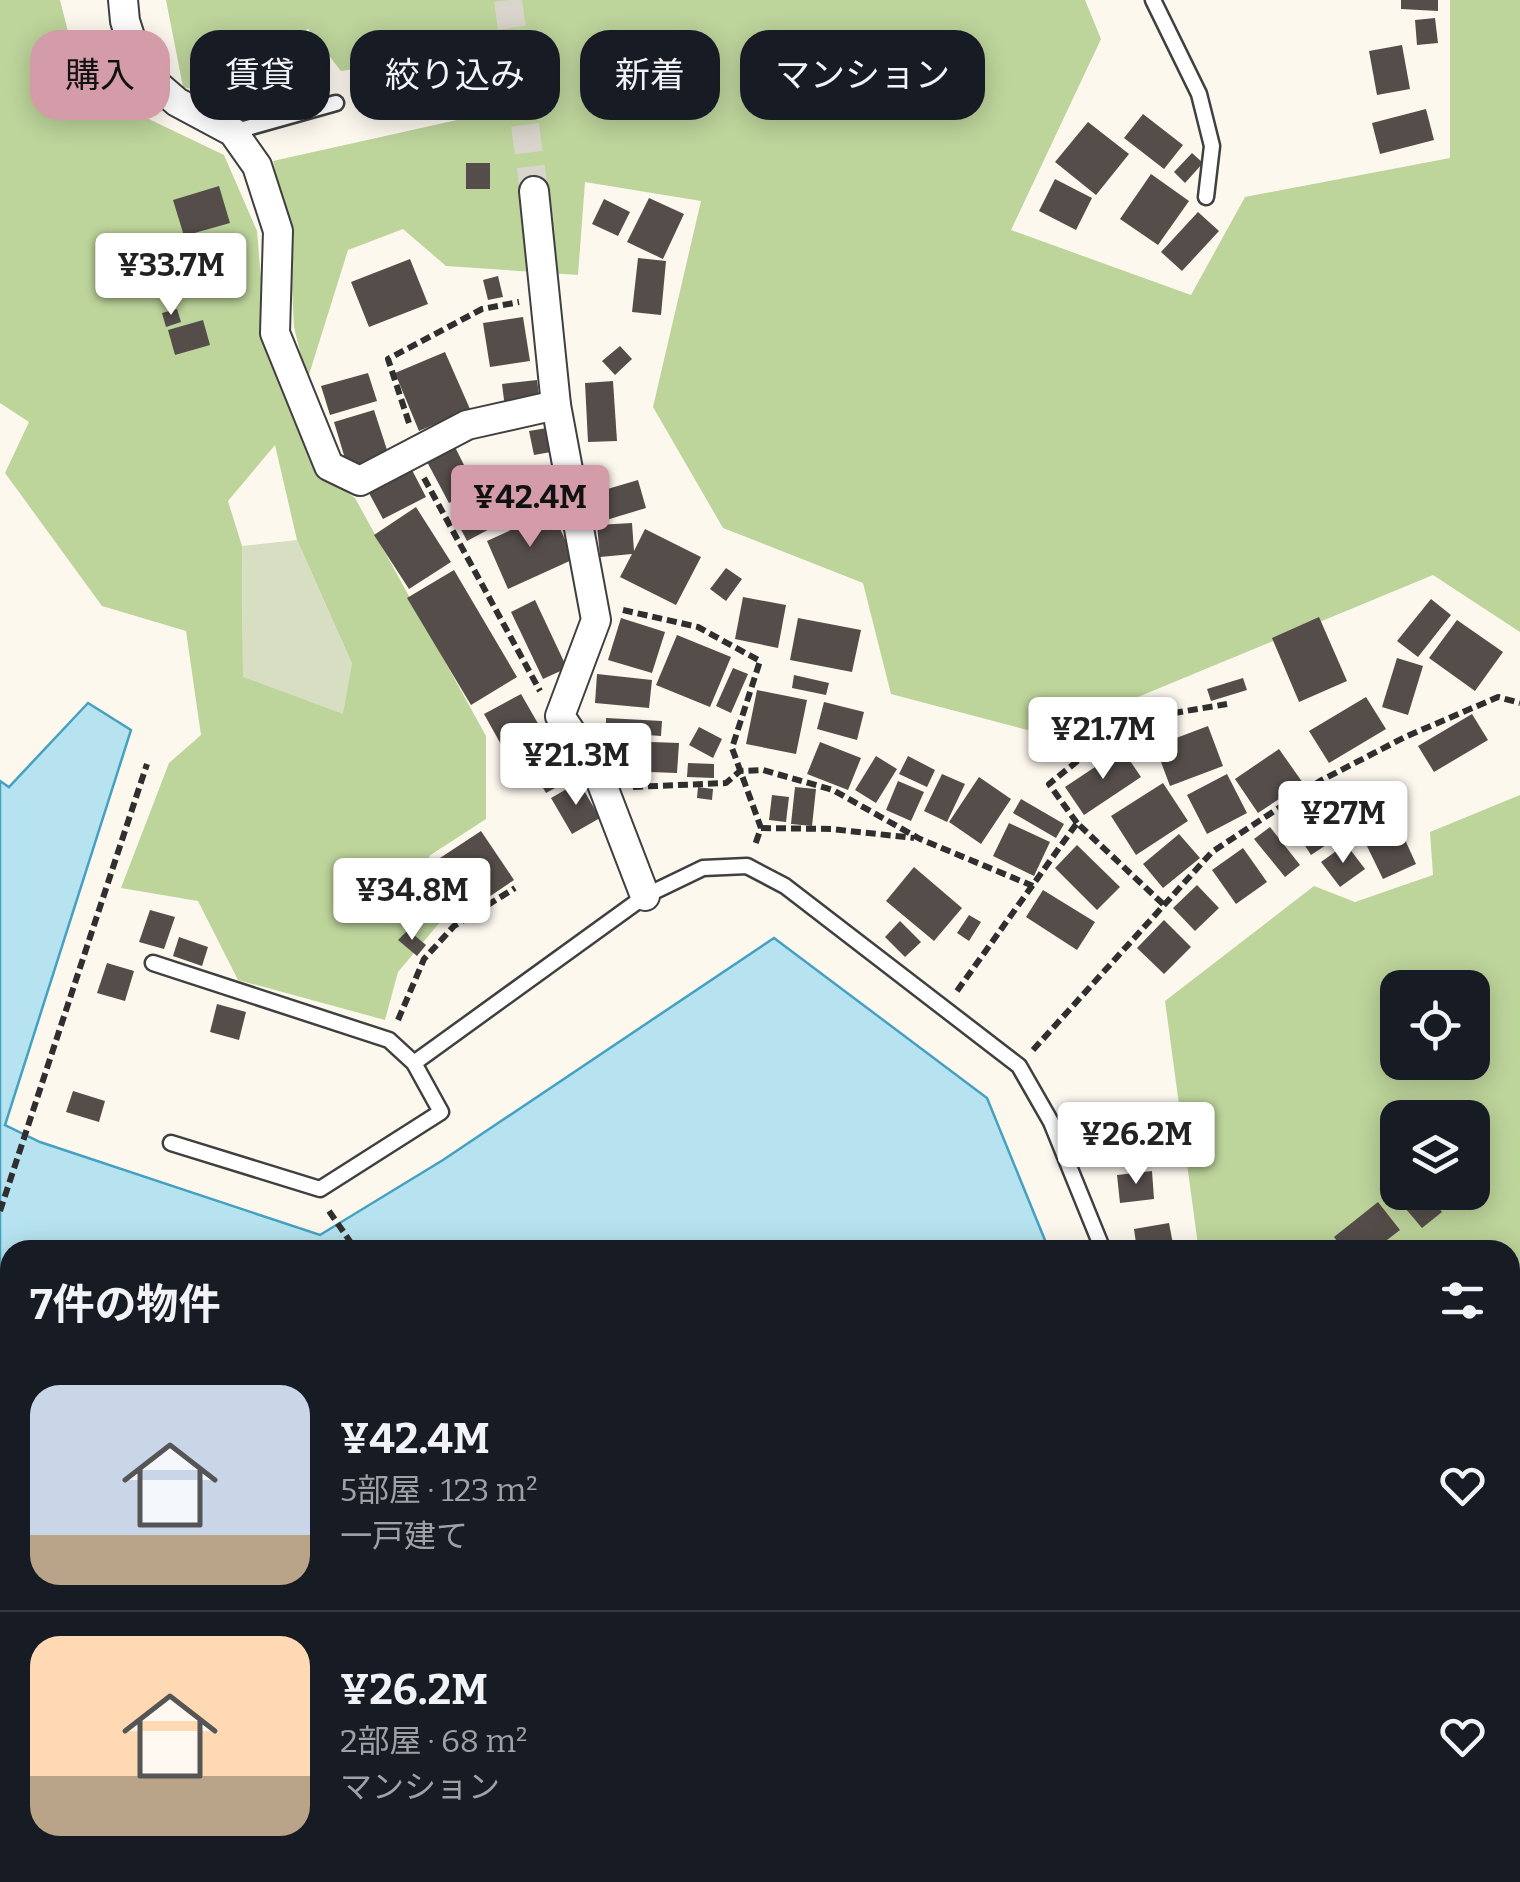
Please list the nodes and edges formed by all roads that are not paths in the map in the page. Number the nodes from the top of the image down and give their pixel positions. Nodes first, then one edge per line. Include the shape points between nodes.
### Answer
1 (123, 0) edge
2 (1153, 0) edge
3 (336, 103) dead end
4 (233, 132) junction
5 (534, 191) tunnel mouth
6 (1206, 197) dead end
7 (556, 406) junction
8 (645, 896) junction
9 (153, 963) dead end
10 (414, 1063) junction
11 (171, 1142) dead end
12 (1099, 1240) edge

1 - 4 street via 141,71 177,102
2 - 6 lane via 1199,94 1212,146
3 - 4 lane
4 - 7 street via 257,166 278,231 275,333 329,466 360,481 467,425
5 - 7 street
7 - 8 street via 596,620 560,716 597,771
8 - 10 lane
8 - 12 lane via 703,868 748,866 785,886 1019,1066 1051,1122
9 - 10 lane via 389,1040
10 - 11 lane via 441,1112 320,1189

